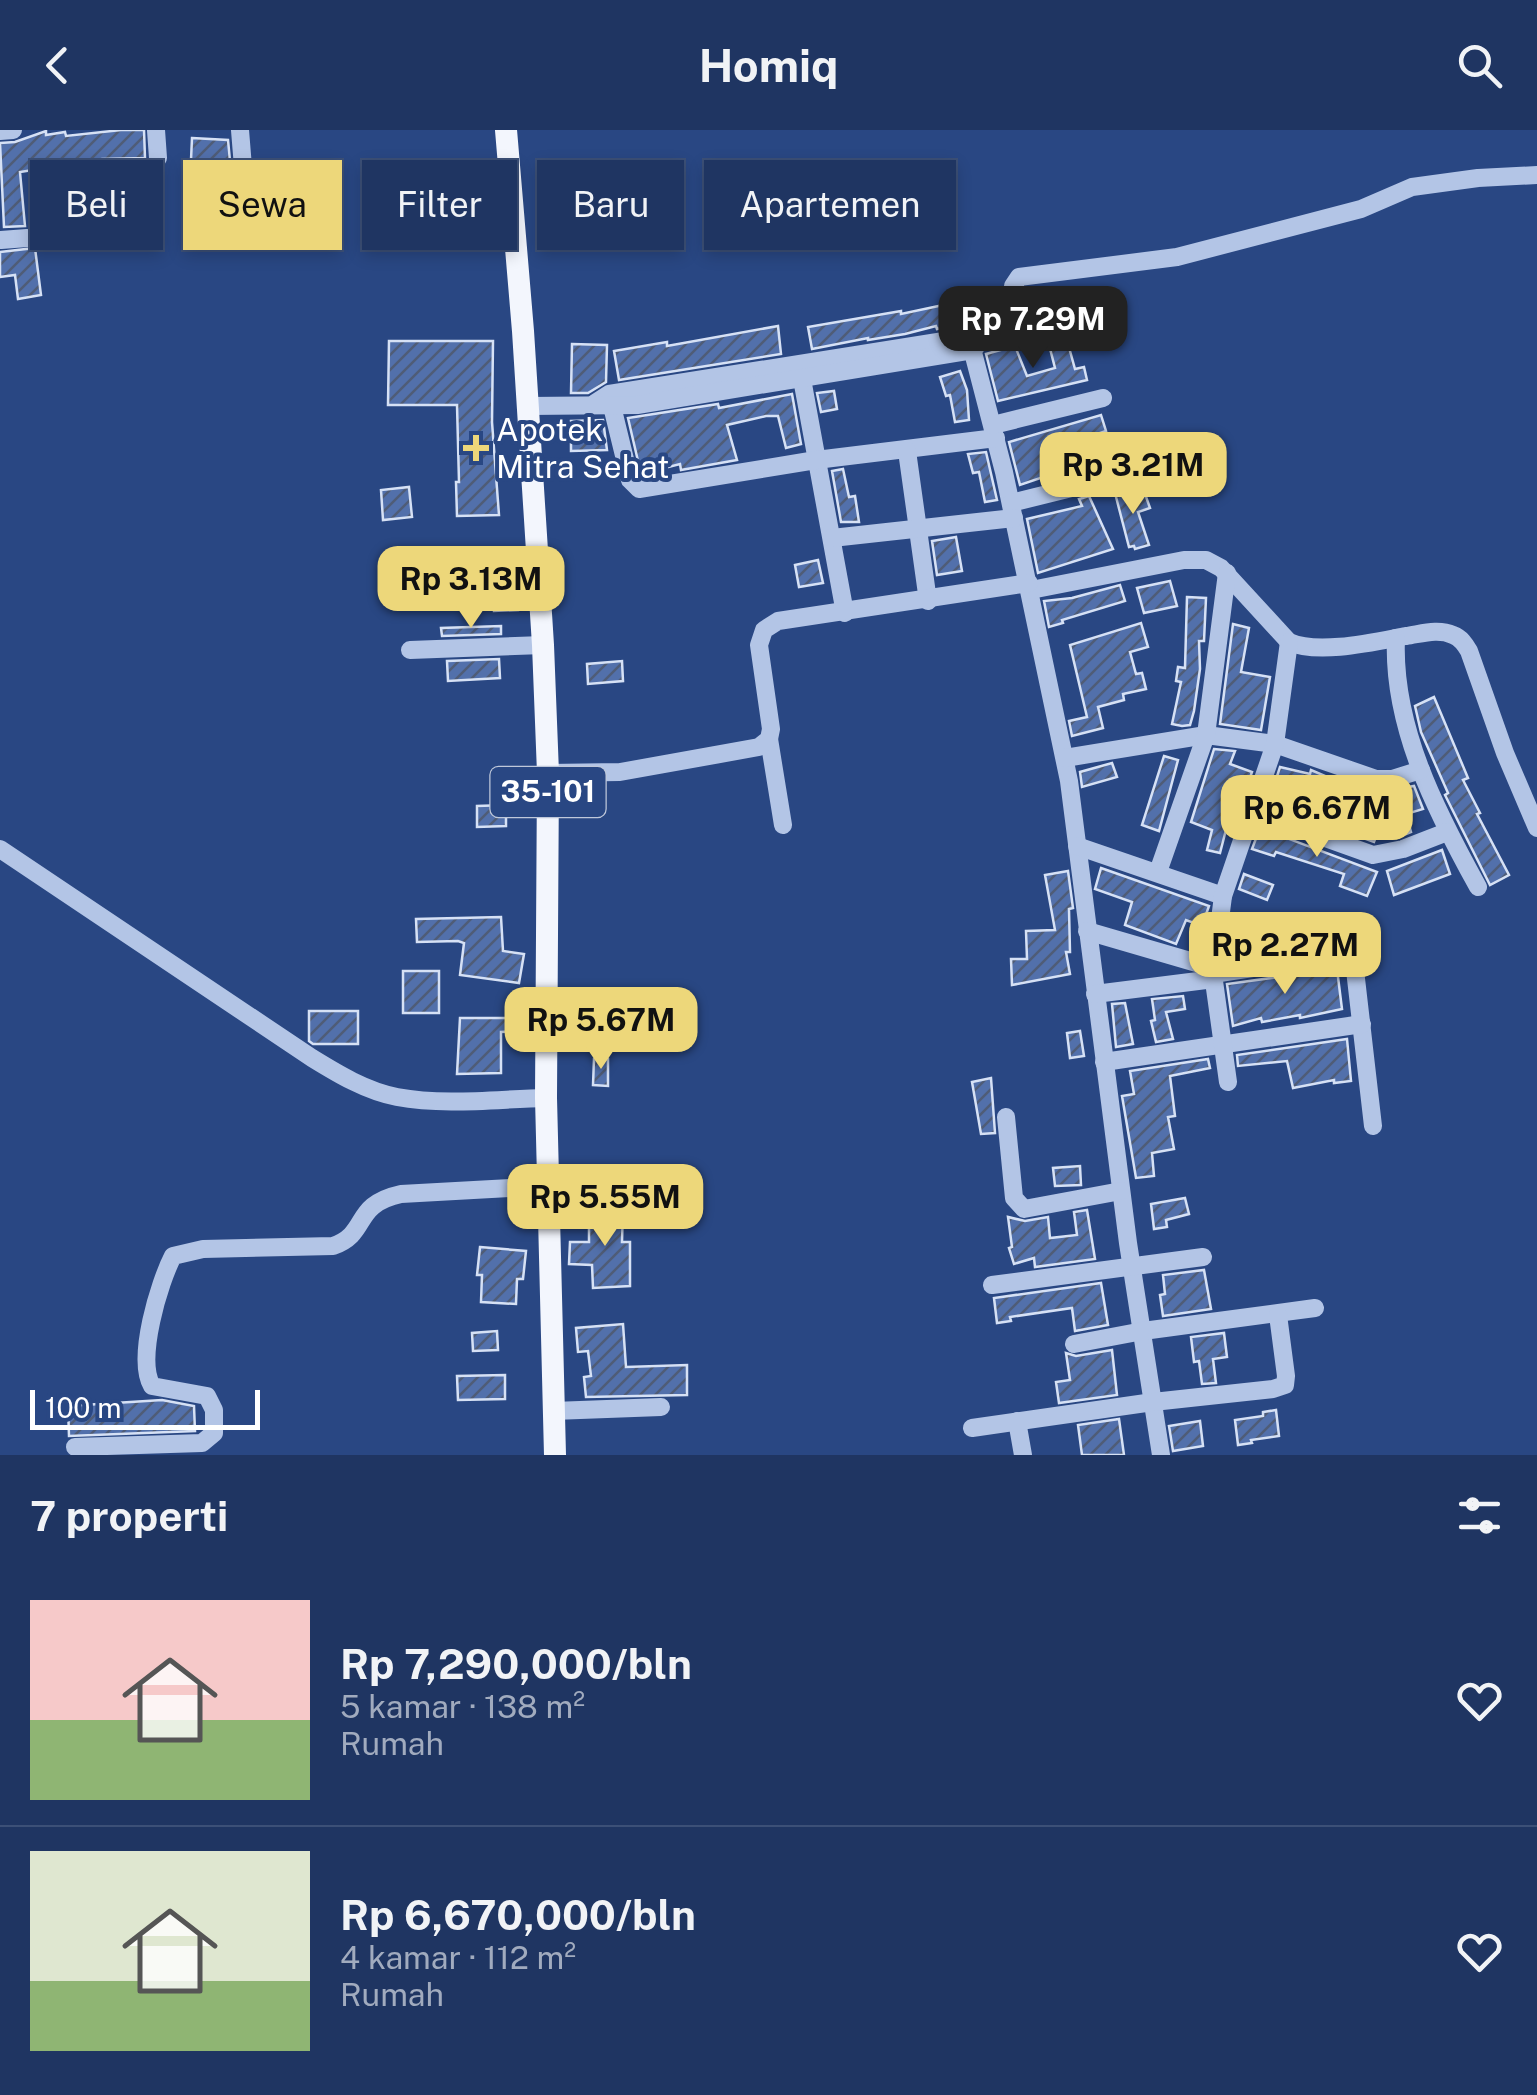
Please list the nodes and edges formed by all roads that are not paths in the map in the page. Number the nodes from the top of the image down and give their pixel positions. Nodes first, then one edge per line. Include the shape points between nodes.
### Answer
1 (13, 130) edge
2 (156, 130) edge
3 (240, 130) edge
4 (506, 130) edge
5 (0, 131) edge
6 (158, 158) dead end
7 (243, 160) edge
8 (1537, 176) edge
9 (0, 232) edge
10 (27, 238) dead end
11 (0, 240) edge
12 (975, 342) junction
13 (801, 372) junction
14 (1103, 398) dead end
15 (606, 402) junction
16 (528, 406) junction
17 (995, 431) junction
18 (908, 451) junction
19 (816, 460) junction
20 (1136, 472) dead end
21 (1012, 511) junction
22 (918, 529) junction
23 (832, 538) junction
24 (1227, 574) junction
25 (1030, 587) junction
26 (928, 601) junction
27 (845, 613) junction
28 (1396, 638) junction
29 (1289, 642) junction
30 (543, 645) junction
31 (410, 650) dead end
32 (1206, 734) junction
33 (769, 738) junction
34 (1275, 744) junction
35 (1065, 758) junction
36 (1421, 770) junction
37 (548, 773) junction
38 (1253, 812) junction
39 (783, 826) dead end
40 (1537, 828) edge
41 (1447, 832) junction
42 (1077, 846) junction
43 (0, 849) edge
44 (1158, 872) junction
45 (1478, 887) dead end
46 (1224, 896) junction
47 (1087, 931) junction
48 (1213, 974) junction
49 (1095, 994) junction
50 (1362, 1024) junction
51 (1223, 1043) junction
52 (1104, 1062) junction
53 (1228, 1082) dead end
54 (546, 1098) junction
55 (1006, 1118) dead end
56 (1373, 1126) dead end
57 (549, 1186) junction
58 (1120, 1192) junction
59 (1203, 1257) dead end
60 (1132, 1265) junction
61 (992, 1285) dead end
62 (1315, 1308) dead end
63 (1278, 1314) junction
64 (1143, 1331) junction
65 (1074, 1344) dead end
66 (1153, 1402) junction
67 (661, 1407) dead end
68 (553, 1411) junction
69 (1017, 1421) junction
70 (972, 1428) dead end
71 (76, 1448) dead end
72 (554, 1455) edge
73 (1023, 1455) edge
74 (1161, 1455) edge

1 - 5 street
2 - 6 street
3 - 7 street
4 - 16 main road, 35-101
8 - 12 street via 1412,187 1362,209 1204,248 1123,266 1020,277 1014,286 1020,325
9 - 11 street
10 - 11 street
12 - 13 street
12 - 17 street
13 - 15 street
13 - 19 street
14 - 17 street
15 - 16 street
15 - 19 street via 630,480 639,489
16 - 30 main road, 35-101
17 - 18 street
17 - 21 street
18 - 19 street
18 - 22 street
19 - 23 street
20 - 21 street
21 - 22 street
21 - 25 street
22 - 23 street
22 - 26 street
23 - 27 street
24 - 25 street via 1195,559
24 - 29 street
24 - 32 street
25 - 26 street
25 - 35 street
26 - 27 street
27 - 33 street via 778,622 760,636
28 - 29 street via 1308,648
28 - 36 street via 1396,689
28 - 40 street via 1441,632 1464,642
29 - 34 street
30 - 31 street
30 - 37 main road, 35-101
32 - 34 street
32 - 35 street
32 - 44 street
33 - 37 street via 750,750 636,770
33 - 39 street
34 - 36 street via 1376,779
34 - 38 street
35 - 42 street
36 - 41 street
37 - 54 main road, 35-101
38 - 41 street via 1373,855
38 - 46 street
41 - 45 street
42 - 44 street
42 - 47 street
43 - 54 street via 362,1085 428,1100
44 - 46 street
46 - 48 street
47 - 48 street
47 - 49 street
48 - 49 street
48 - 50 street via 1347,958
48 - 51 street
49 - 52 street
50 - 51 street
50 - 56 street
51 - 52 street
51 - 53 street
52 - 58 street
54 - 57 main road, 35-101
55 - 58 street via 1018,1206
57 - 68 main road, 35-101
57 - 71 street via 381,1198 351,1238 333,1246 203,1249 173,1256 150,1332 146,1376 152,1386 208,1396 214,1433 202,1443
58 - 60 street
59 - 60 street
60 - 61 street
60 - 64 street
62 - 63 street
63 - 64 street
63 - 66 street via 1285,1384
64 - 65 street
64 - 66 street
66 - 69 street
66 - 74 street
67 - 68 street
68 - 72 main road, 35-101
69 - 70 street
69 - 73 street

